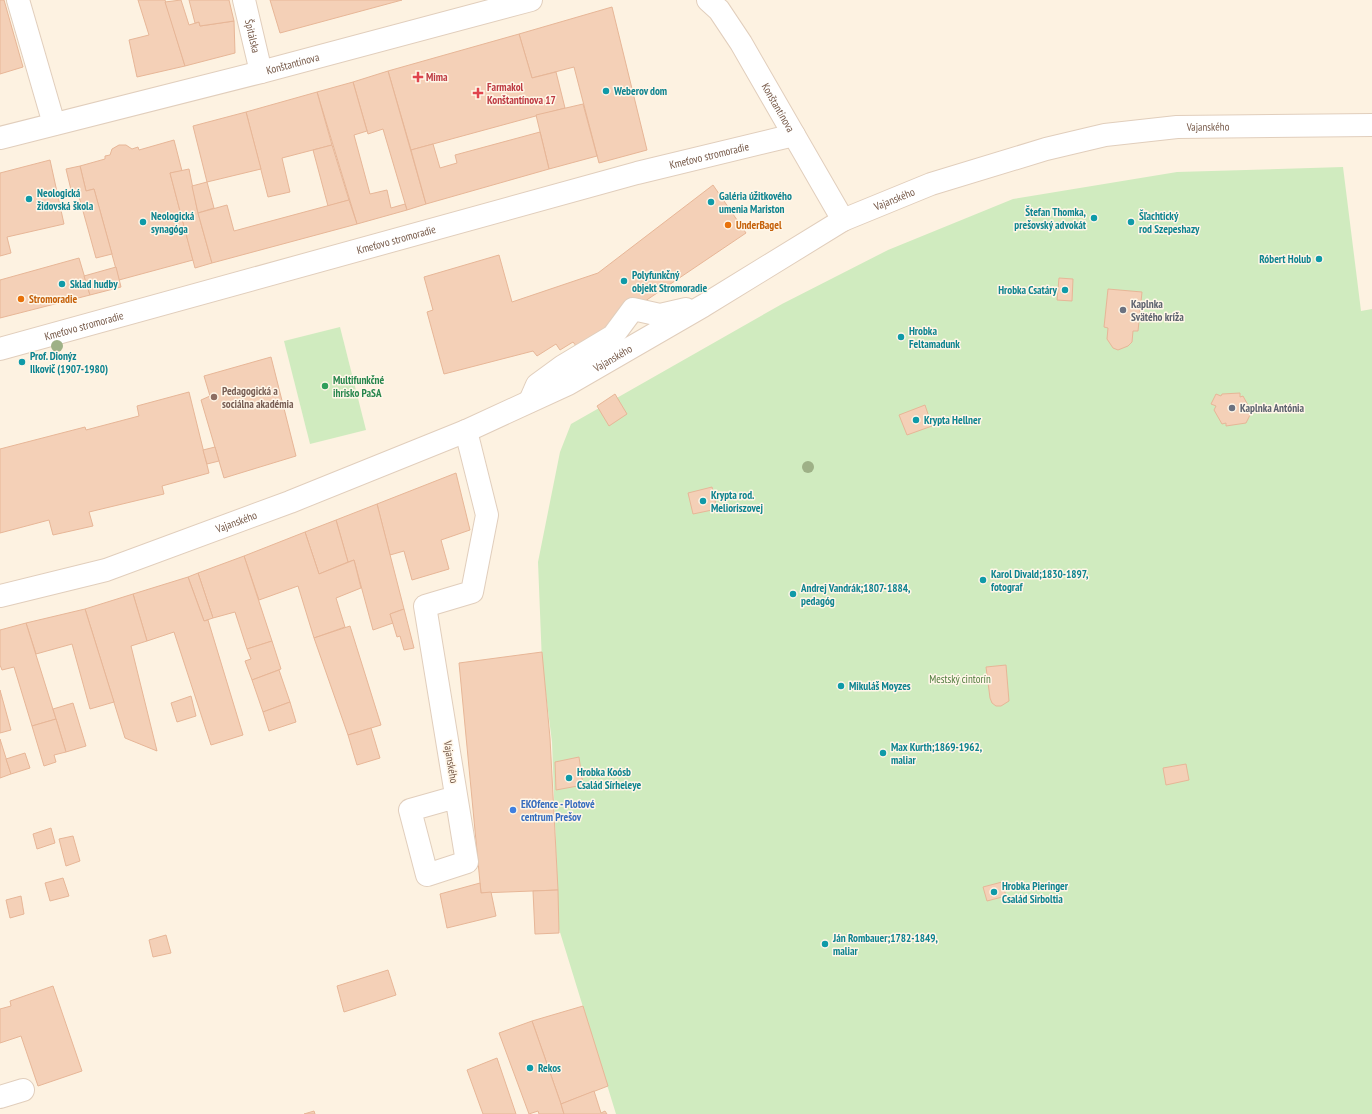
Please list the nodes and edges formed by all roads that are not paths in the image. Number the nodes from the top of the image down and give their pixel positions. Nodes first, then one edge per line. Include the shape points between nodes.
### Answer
1 (18, 0) edge
2 (244, 0) edge
3 (531, 0) edge
4 (708, 0) edge
5 (261, 72) junction
6 (54, 124) junction
7 (1372, 125) edge
8 (794, 135) junction
9 (0, 138) edge
10 (843, 220) junction
11 (703, 306) junction
12 (0, 349) edge
13 (529, 402) junction
14 (466, 431) junction
15 (0, 596) edge
16 (456, 796) dead end
17 (23, 1090) dead end
18 (0, 1097) edge

1 - 6 street
2 - 5 street, Špitálska
3 - 5 street, Konštantínova
4 - 8 street, Konštantínova via 719,10 741,43
5 - 6 street, Konštantínova
6 - 9 street, Konštantínova
7 - 10 street, Vajanského via 1177,127 1105,135 1046,149 931,184
8 - 10 street, Konštantínova
8 - 12 street, Kmeťovo stromoradie via 636,173
10 - 11 street, Vajanského
11 - 13 street, Vajanského via 568,384
11 - 13 street via 660,315 633,309 613,336 541,381
13 - 14 street, Vajanského
14 - 15 street, Vajanského via 290,502 106,570
14 - 16 street, Vajanského via 487,515 472,592 426,606
17 - 18 street

